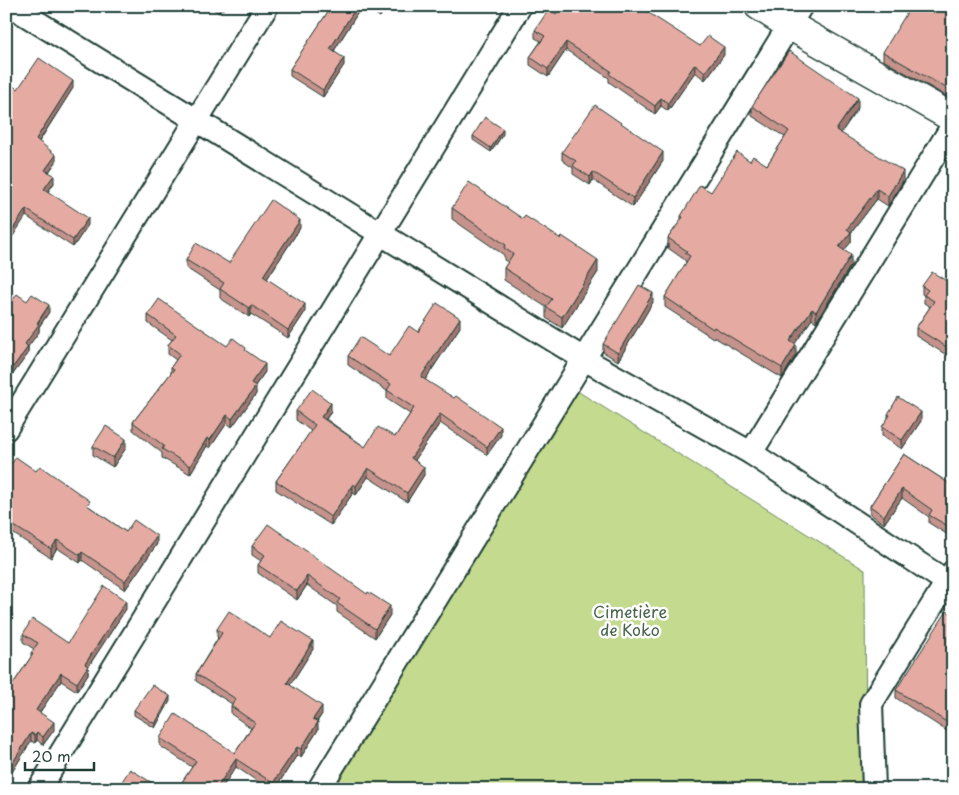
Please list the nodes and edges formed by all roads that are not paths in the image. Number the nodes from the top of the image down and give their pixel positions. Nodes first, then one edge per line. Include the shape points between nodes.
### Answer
1 (11, 6) edge
2 (267, 6) edge
3 (520, 6) edge
4 (759, 6) edge
5 (795, 16) edge
6 (953, 118) edge
7 (197, 120) junction
8 (953, 125) edge
9 (381, 233) junction
10 (584, 359) junction
11 (6, 429) edge
12 (751, 453) junction
13 (951, 580) edge
14 (39, 789) edge
15 (319, 789) edge
16 (874, 789) edge

1 - 7 street
2 - 7 street
3 - 9 street
4 - 5 main road
5 - 6 main road
5 - 10 street
7 - 9 street
7 - 11 street
8 - 12 street
9 - 10 street
9 - 14 street
10 - 12 street
10 - 15 street
12 - 13 street
13 - 16 street via 871,704

